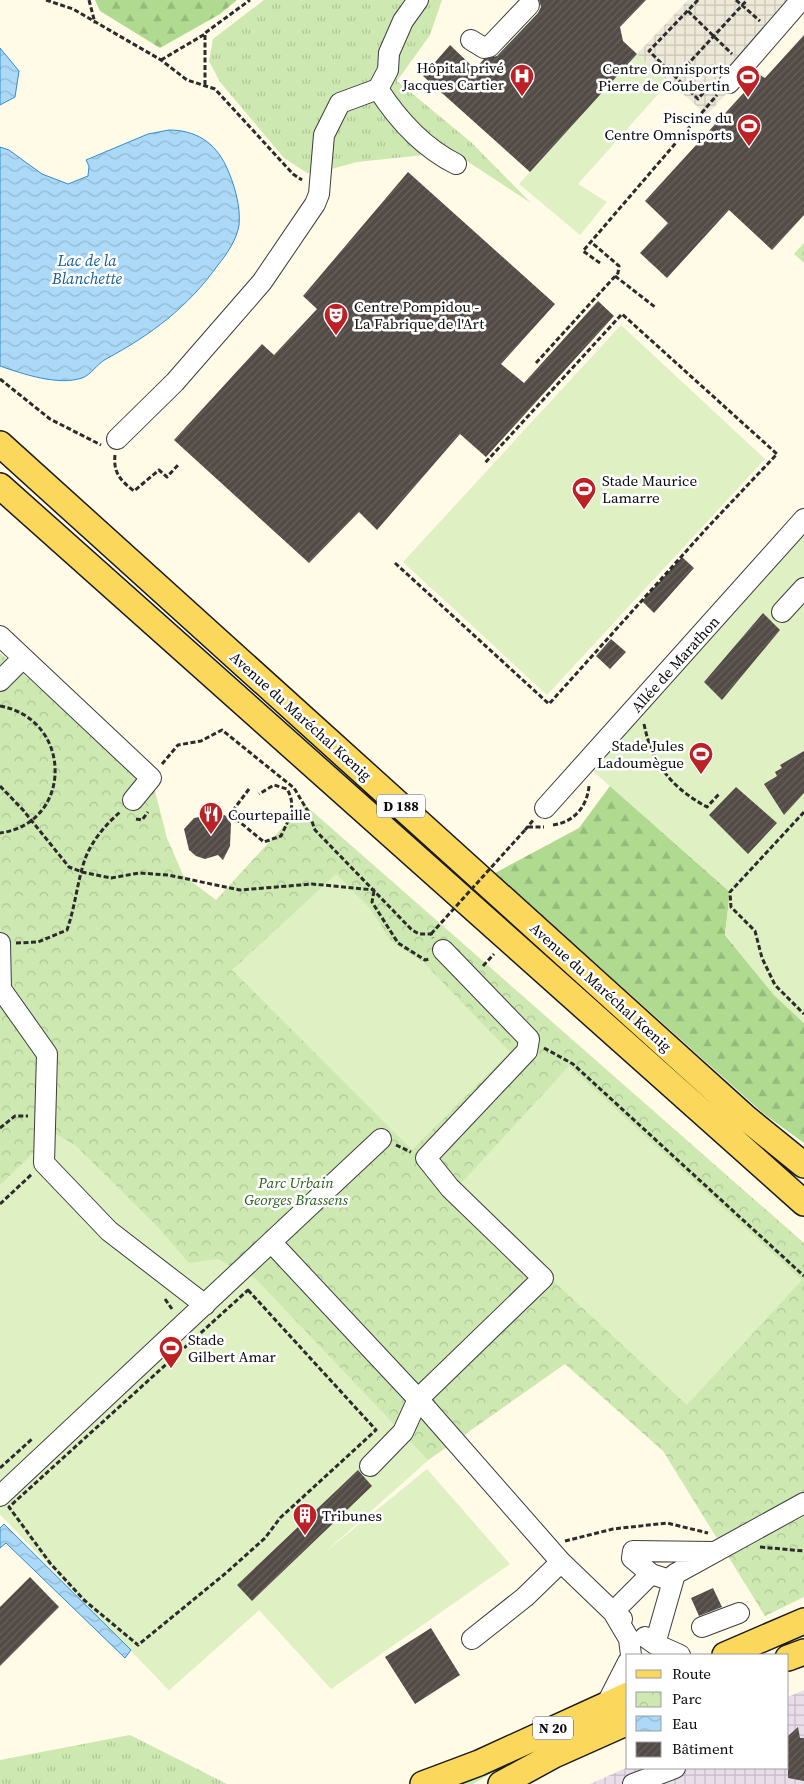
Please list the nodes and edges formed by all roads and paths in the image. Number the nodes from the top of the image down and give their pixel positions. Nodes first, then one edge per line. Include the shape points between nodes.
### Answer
1 (46, 0) edge
2 (89, 0) edge
3 (250, 0) edge
4 (418, 0) edge
5 (698, 0) edge
6 (736, 0) edge
7 (747, 0) edge
8 (801, 0) edge
9 (529, 5) dead end
10 (742, 5) junction
11 (688, 11) junction
12 (95, 23) junction
13 (205, 33) junction
14 (773, 33) junction
15 (714, 36) junction
16 (471, 40) dead end
17 (161, 60) junction
18 (744, 66) junction
19 (676, 77) junction
20 (729, 83) junction
21 (205, 85) junction
22 (378, 89) junction
23 (456, 164) dead end
24 (319, 185) junction
25 (591, 242) junction
26 (600, 263) dead end
27 (615, 276) junction
28 (655, 307) dead end
29 (536, 362) dead end
30 (0, 379) edge
31 (117, 439) junction
32 (0, 444) edge
33 (484, 464) dead end
34 (178, 465) dead end
35 (6, 493) edge
36 (804, 519) edge
37 (396, 562) dead end
38 (804, 588) edge
39 (782, 612) dead end
40 (0, 636) edge
41 (23, 658) junction
42 (0, 681) edge
43 (642, 701) junction
44 (0, 706) edge
45 (151, 778) junction
46 (0, 786) edge
47 (249, 790) dead end
48 (259, 794) dead end
49 (719, 794) dead end
50 (133, 800) joint
51 (804, 812) edge
52 (539, 814) joint
53 (31, 820) junction
54 (0, 833) edge
55 (82, 872) junction
56 (375, 890) junction
57 (5, 943) edge
58 (440, 946) junction
59 (804, 1014) edge
60 (529, 1039) junction
61 (45, 1115) junction
62 (0, 1128) edge
63 (381, 1139) joint
64 (426, 1158) junction
65 (44, 1163) junction
66 (804, 1165) edge
67 (804, 1203) edge
68 (0, 1204) edge
69 (272, 1243) junction
70 (804, 1276) edge
71 (248, 1290) joint
72 (161, 1294) dead end
73 (205, 1305) junction
74 (166, 1314) dead end
75 (418, 1400) junction
76 (36, 1435) dead end
77 (370, 1466) dead end
78 (0, 1468) edge
79 (0, 1496) edge
80 (804, 1503) edge
81 (714, 1552) junction
82 (562, 1562) junction
83 (651, 1574) junction
84 (673, 1581) junction
85 (613, 1612) junction
86 (740, 1613) dead end
87 (804, 1621) edge
88 (702, 1627) dead end
89 (472, 1639) dead end
90 (654, 1644) junction
91 (631, 1654) edge
92 (678, 1654) edge
93 (727, 1654) edge
94 (626, 1669) edge
95 (618, 1699) edge
96 (626, 1723) edge
97 (671, 1774) edge
98 (422, 1784) edge
99 (501, 1784) edge
100 (633, 1784) edge

1 - 12 path via 73,9
2 - 12 path
3 - 13 path
4 - 22 lane via 399,29 389,52 388,70
5 - 11 path
6 - 10 path
7 - 10 path
8 - 14 lane
9 - 16 lane via 489,46 484,48
10 - 14 path
10 - 15 path
11 - 15 path
11 - 19 path via 649,51
12 - 17 path
13 - 17 path
13 - 21 path
14 - 18 lane
15 - 18 path
15 - 19 path
17 - 21 path via 187,80
18 - 20 lane
19 - 20 path via 698,99 719,74
20 - 25 path
21 - 24 path via 215,89 293,174
22 - 23 lane via 407,128 440,156
22 - 24 lane via 340,103 324,135
24 - 31 lane via 320,194 315,204 262,282 175,382
25 - 26 path via 584,251
25 - 27 path via 619,266
27 - 28 path
27 - 29 path
30 - 31 path via 50,419 104,446
31 - 34 path via 114,463 118,478 134,491 159,470 167,477
32 - 66 main road, Avenue du Maréchal Kœnig / D 188 via 746,1118
33 - 37 path via 622,314 776,454 549,704
35 - 67 main road, Avenue du Maréchal Kœnig / D 188
36 - 43 lane, Allée de Marathon
38 - 39 lane
40 - 41 lane
41 - 42 lane
41 - 45 lane
43 - 49 path via 650,749 677,788 707,807
43 - 52 lane, Allée de Marathon
44 - 53 path via 14,709 35,722 44,731 54,754 56,779 52,792 47,803
45 - 50 lane
45 - 56 path via 162,772 162,762 178,745 201,741 222,730 294,788 315,830
46 - 53 path
47 - 48 path via 229,815 264,842 274,840 281,836 290,817 292,797 288,788 274,785
50 - 55 path via 104,827 84,860
51 - 59 path via 730,892 731,907 755,931 762,958 775,984
52 - 58 path, bridge
53 - 54 path via 19,828
53 - 55 path via 69,867
55 - 56 path via 112,878 139,873 168,875 240,890 312,884
55 - 57 path via 67,930 38,942
56 - 58 path via 412,930
56 - 58 path via 372,902 398,943 425,960
57 - 61 lane via 1,989 47,1054
58 - 60 lane
60 - 64 lane via 527,1051
60 - 70 path via 573,1064
61 - 62 path via 15,1116
61 - 65 lane
63 - 64 path
63 - 69 lane
64 - 75 lane via 450,1188 544,1278
65 - 68 path
65 - 73 lane via 108,1231
69 - 73 lane
69 - 75 lane
71 - 71 path via 376,1430 280,1518 264,1538 226,1573 138,1645 84,1600 50,1563 9,1507
72 - 74 path via 173,1308
73 - 79 lane
75 - 77 lane via 403,1432
75 - 82 lane
76 - 78 path
80 - 81 lane
81 - 83 lane via 633,1551 632,1558
81 - 84 lane via 675,1574
82 - 85 lane
82 - 89 lane via 525,1597
83 - 84 lane
83 - 85 lane
84 - 90 lane
85 - 90 lane
85 - 91 lane via 629,1639
86 - 88 lane
87 - 93 main road
90 - 92 lane
94 - 95 lane
95 - 98 main road, N 20 via 478,1763
96 - 99 main road, N 20 via 554,1755
97 - 100 lane

